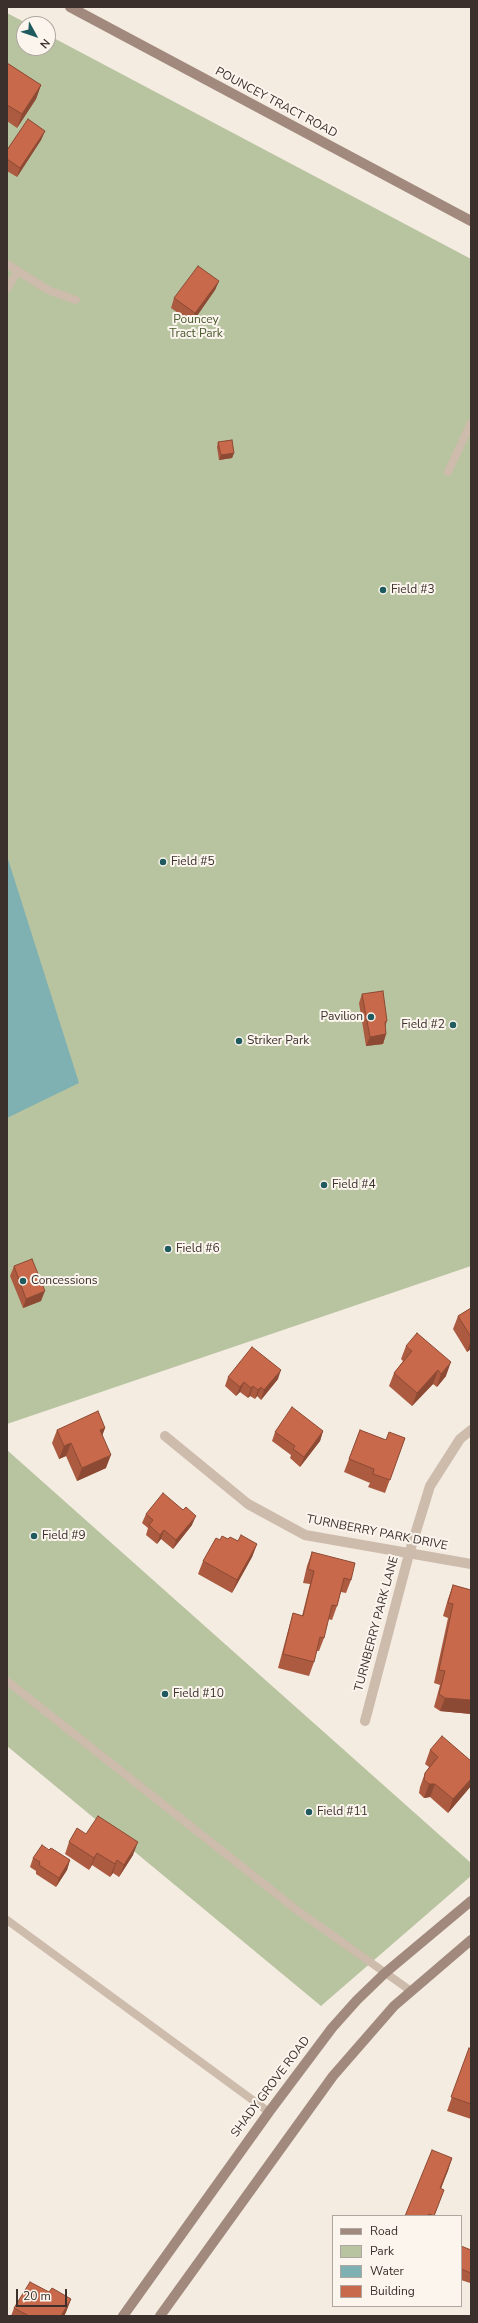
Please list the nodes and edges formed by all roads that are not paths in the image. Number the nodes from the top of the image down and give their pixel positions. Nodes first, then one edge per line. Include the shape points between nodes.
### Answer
1 (70, 7) edge
2 (83, 10) edge
3 (471, 221) edge
4 (7, 264) edge
5 (18, 271) junction
6 (7, 289) edge
7 (76, 300) dead end
8 (471, 423) edge
9 (448, 472) dead end
10 (471, 1430) edge
11 (165, 1436) dead end
12 (409, 1554) junction
13 (471, 1564) edge
14 (7, 1681) edge
15 (365, 1721) dead end
16 (471, 1900) edge
17 (7, 1920) edge
18 (471, 1940) edge
19 (385, 1973) junction
20 (411, 1991) junction
21 (269, 2112) junction
22 (123, 2316) edge
23 (160, 2316) edge

1 - 2 main road, POUNCEY TRACT ROAD
2 - 3 main road, POUNCEY TRACT ROAD
4 - 5 lane
5 - 6 lane
5 - 7 lane via 51,292
8 - 9 lane
10 - 12 street, TURNBERRY PARK LANE via 460,1439 430,1486
11 - 12 street, TURNBERRY PARK DRIVE via 248,1504 306,1535
12 - 13 street, TURNBERRY PARK DRIVE
12 - 15 street, TURNBERRY PARK LANE
14 - 19 lane via 298,1911
16 - 19 main road, SHADY GROVE ROAD
17 - 21 lane
18 - 20 main road
19 - 20 lane
19 - 21 main road, SHADY GROVE ROAD via 332,2028
20 - 23 main road via 372,2030 333,2076
21 - 22 main road, SHADY GROVE ROAD

